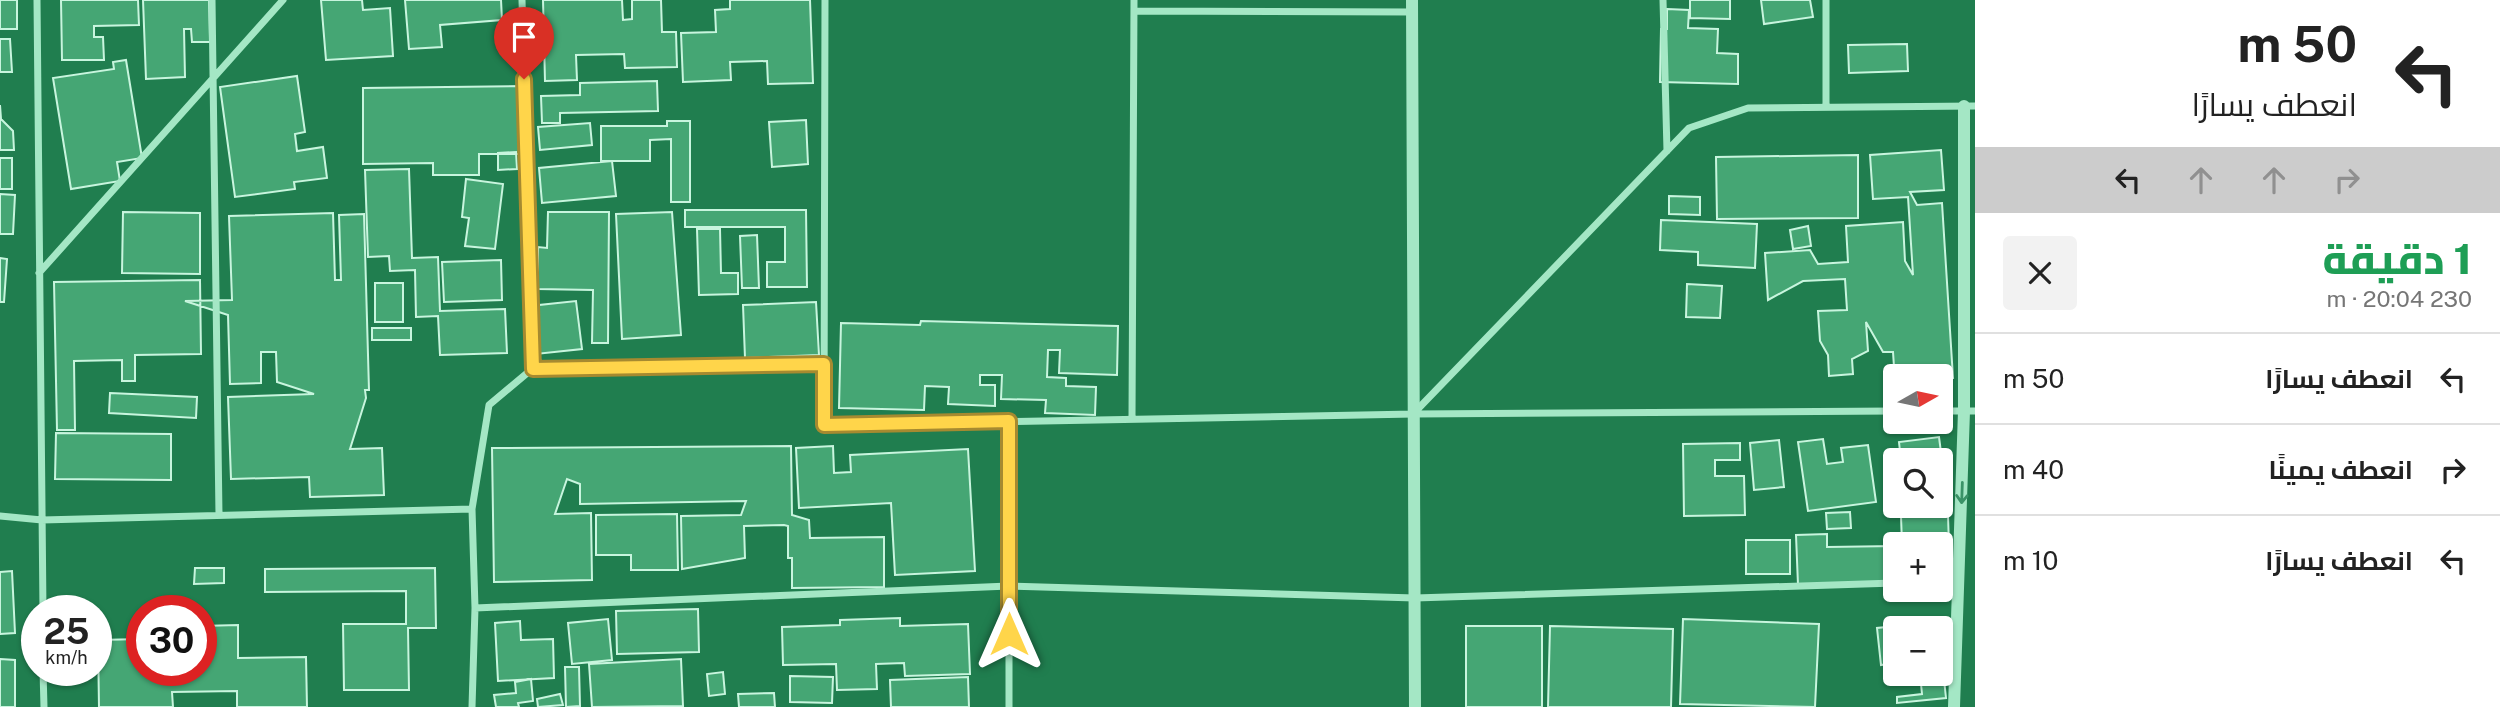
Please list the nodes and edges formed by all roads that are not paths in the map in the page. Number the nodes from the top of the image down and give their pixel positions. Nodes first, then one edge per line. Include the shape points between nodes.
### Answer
1 (37, 0) edge
2 (212, 0) edge
3 (283, 0) edge
4 (522, 0) edge
5 (825, 0) edge
6 (1134, 0) edge
7 (1663, 0) edge
8 (1826, 0) edge
9 (1412, 6) edge
10 (1134, 10) junction
11 (213, 79) junction
12 (1970, 106) edge
13 (1826, 107) junction
14 (1667, 151) junction
15 (39, 273) junction
16 (824, 364) junction
17 (533, 369) junction
18 (1883, 411) edge
19 (1970, 411) edge
20 (1414, 414) junction
21 (1132, 419) junction
22 (1009, 421) junction
23 (472, 509) junction
24 (219, 515) junction
25 (0, 516) edge
26 (42, 520) junction
27 (1953, 581) edge
28 (1959, 581) junction
29 (1883, 583) edge
30 (1009, 586) junction
31 (43, 595) edge
32 (1415, 598) junction
33 (475, 608) junction
34 (43, 686) edge
35 (44, 707) edge
36 (472, 707) edge
37 (1009, 707) edge
38 (1415, 707) edge
39 (1954, 707) edge

1 - 15 street
2 - 11 street
3 - 11 street
4 - 17 street
5 - 16 street
6 - 10 street
7 - 14 street
8 - 13 street
9 - 10 street
9 - 20 street
10 - 21 street
11 - 15 street
11 - 24 street
12 - 13 street
12 - 19 street
13 - 14 street via 1748,108 1689,128
14 - 20 street
15 - 26 street
16 - 17 street
16 - 22 street via 824,425
17 - 23 street via 489,405
18 - 20 street
19 -> 28 street
20 - 21 street
20 - 32 street
21 - 22 street
22 - 30 street
23 - 24 street
23 - 33 street
24 - 26 street
25 - 26 street
26 - 31 street
27 - 28 street
28 - 39 street
29 - 32 street
30 - 32 street
30 - 33 street
30 - 37 street
32 - 38 street
33 - 36 street
34 - 35 street

